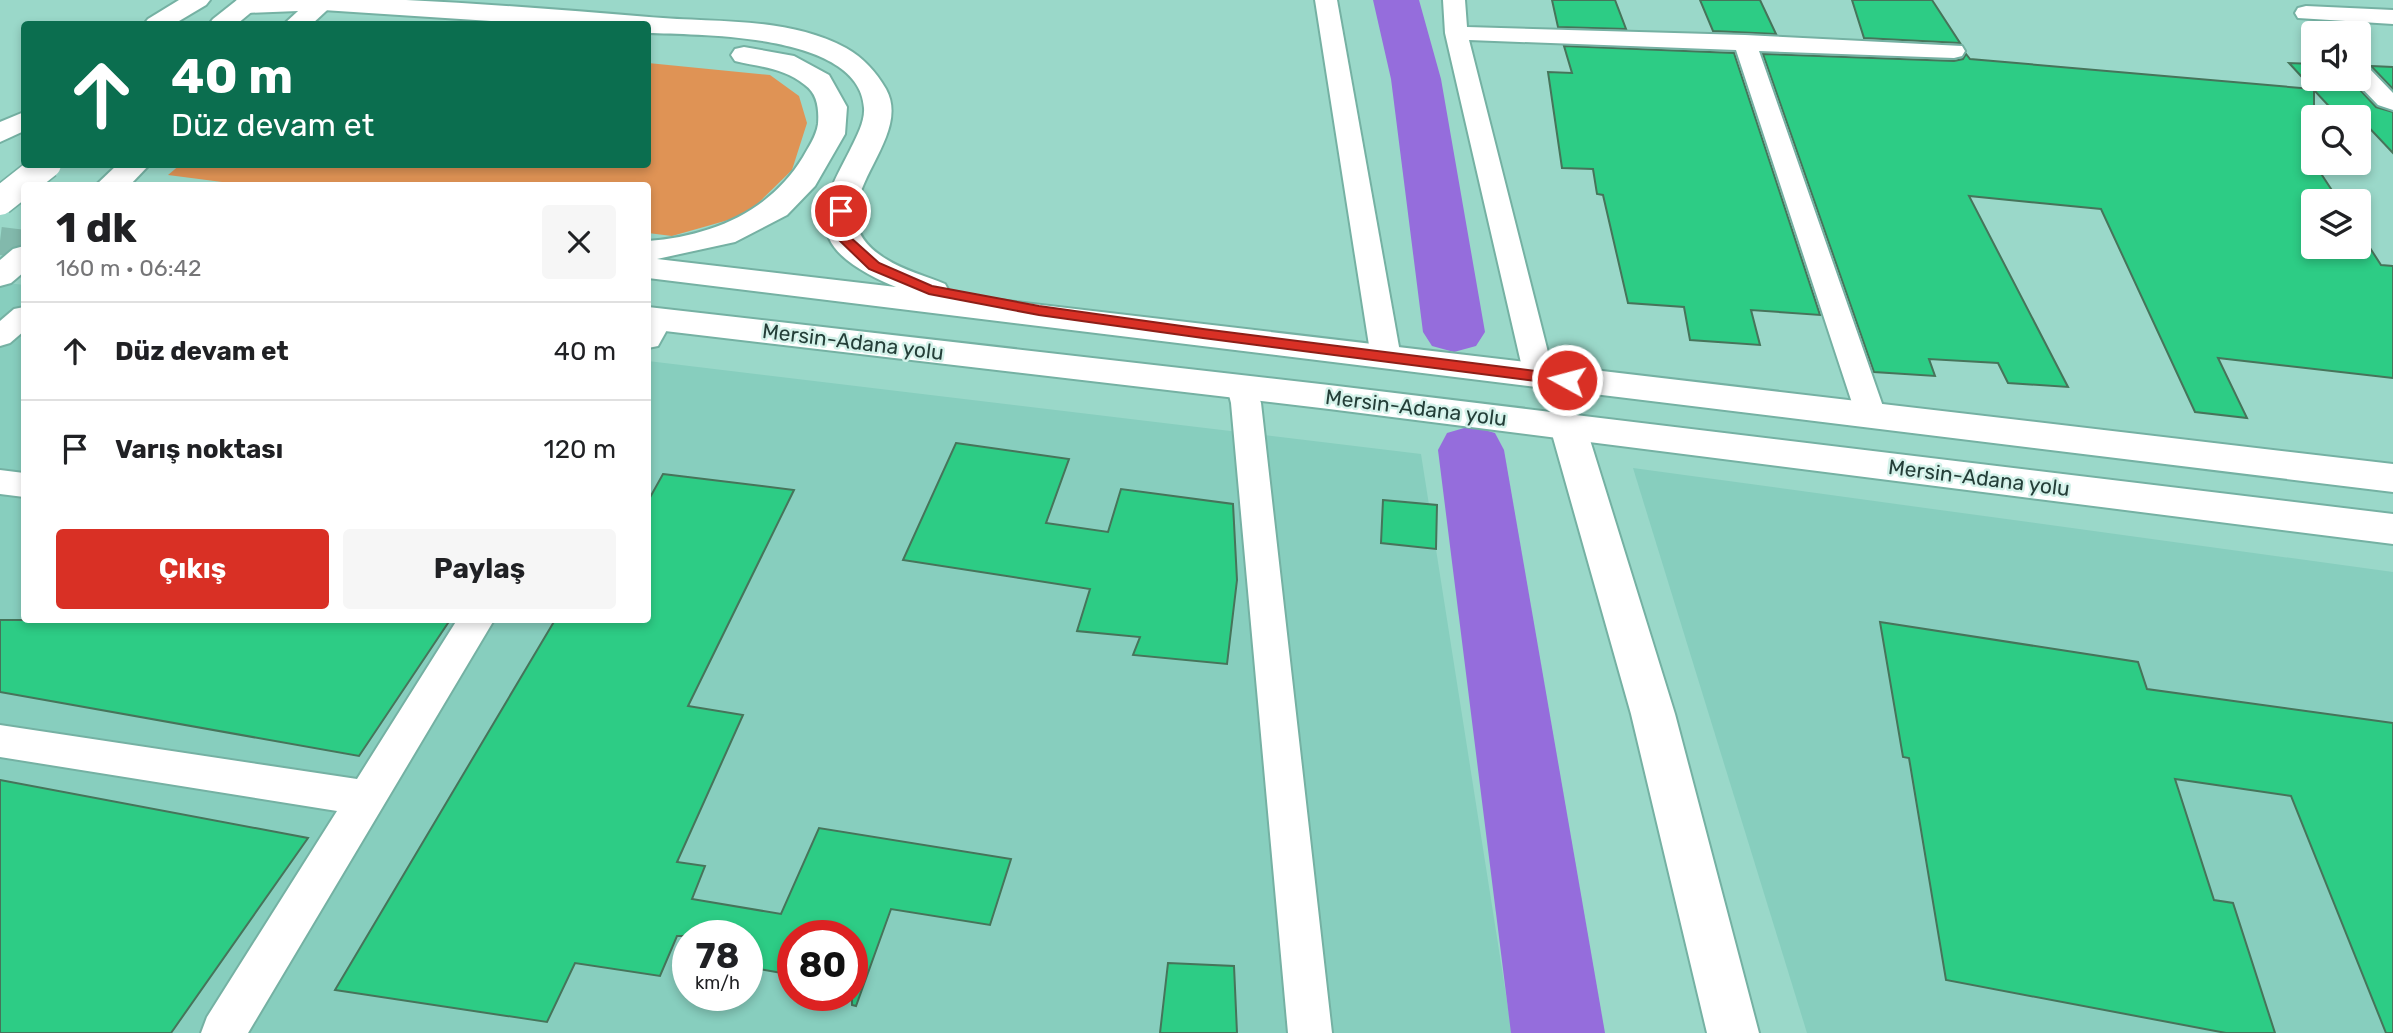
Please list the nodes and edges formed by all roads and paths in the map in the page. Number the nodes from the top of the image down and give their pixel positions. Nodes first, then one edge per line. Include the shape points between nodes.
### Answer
1 (197, 0) edge
2 (432, 0) edge
3 (1326, 0) edge
4 (1454, 0) edge
5 (324, 1) edge
6 (250, 3) edge
7 (2300, 6) edge
8 (522, 16) junction
9 (2393, 17) edge
10 (162, 21) edge
11 (226, 21) edge
12 (301, 21) edge
13 (597, 21) edge
14 (2313, 21) edge
15 (651, 25) edge
16 (1456, 33) junction
17 (1746, 43) junction
18 (651, 47) edge
19 (1954, 51) dead end
20 (2371, 84) edge
21 (2393, 103) edge
22 (21, 122) edge
23 (0, 133) edge
24 (42, 168) edge
25 (131, 168) edge
26 (24, 182) edge
27 (115, 182) edge
28 (21, 184) edge
29 (0, 201) edge
30 (651, 250) edge
31 (21, 258) edge
32 (651, 268) edge
33 (0, 276) edge
34 (21, 318) edge
35 (651, 326) edge
36 (0, 336) edge
37 (1340, 353) junction
38 (1386, 358) junction
39 (1539, 376) junction
40 (1242, 387) junction
41 (1871, 415) junction
42 (1568, 427) junction
43 (2393, 478) edge
44 (0, 482) edge
45 (21, 485) edge
46 (2393, 529) edge
47 (474, 623) edge
48 (0, 741) edge
49 (366, 798) junction
50 (223, 1033) edge
51 (1310, 1033) edge
52 (1733, 1033) edge

1 - 10 main road
2 - 8 main road
3 - 38 street
4 - 16 street
5 - 6 main road
5 - 8 main road
5 - 12 main road
6 - 11 main road
7 - 9 street
7 - 14 street
8 - 13 main road
15 - 37 main road via 806,41 849,60 870,82 879,109 841,211 844,238 874,266 929,290
16 - 17 street
16 - 39 street
17 - 19 street
17 - 41 street
18 - 30 main road via 785,62 819,81 833,107 831,134 804,180 776,209 724,235
20 - 21 street
22 - 23 main road
24 - 26 main road, bridge
25 - 27 main road
28 - 29 main road, bridge
31 - 33 main road
32 - 37 main road
34 - 36 street
35 - 40 main road, Mersin-Adana yolu
37 - 38 main road
38 - 39 main road
39 - 41 main road
40 - 42 main road, Mersin-Adana yolu
40 - 51 street
41 - 43 main road
42 - 46 main road, Mersin-Adana yolu
42 - 52 main road via 1653,714
44 - 45 street
47 - 49 street
48 - 49 street
49 - 50 street

